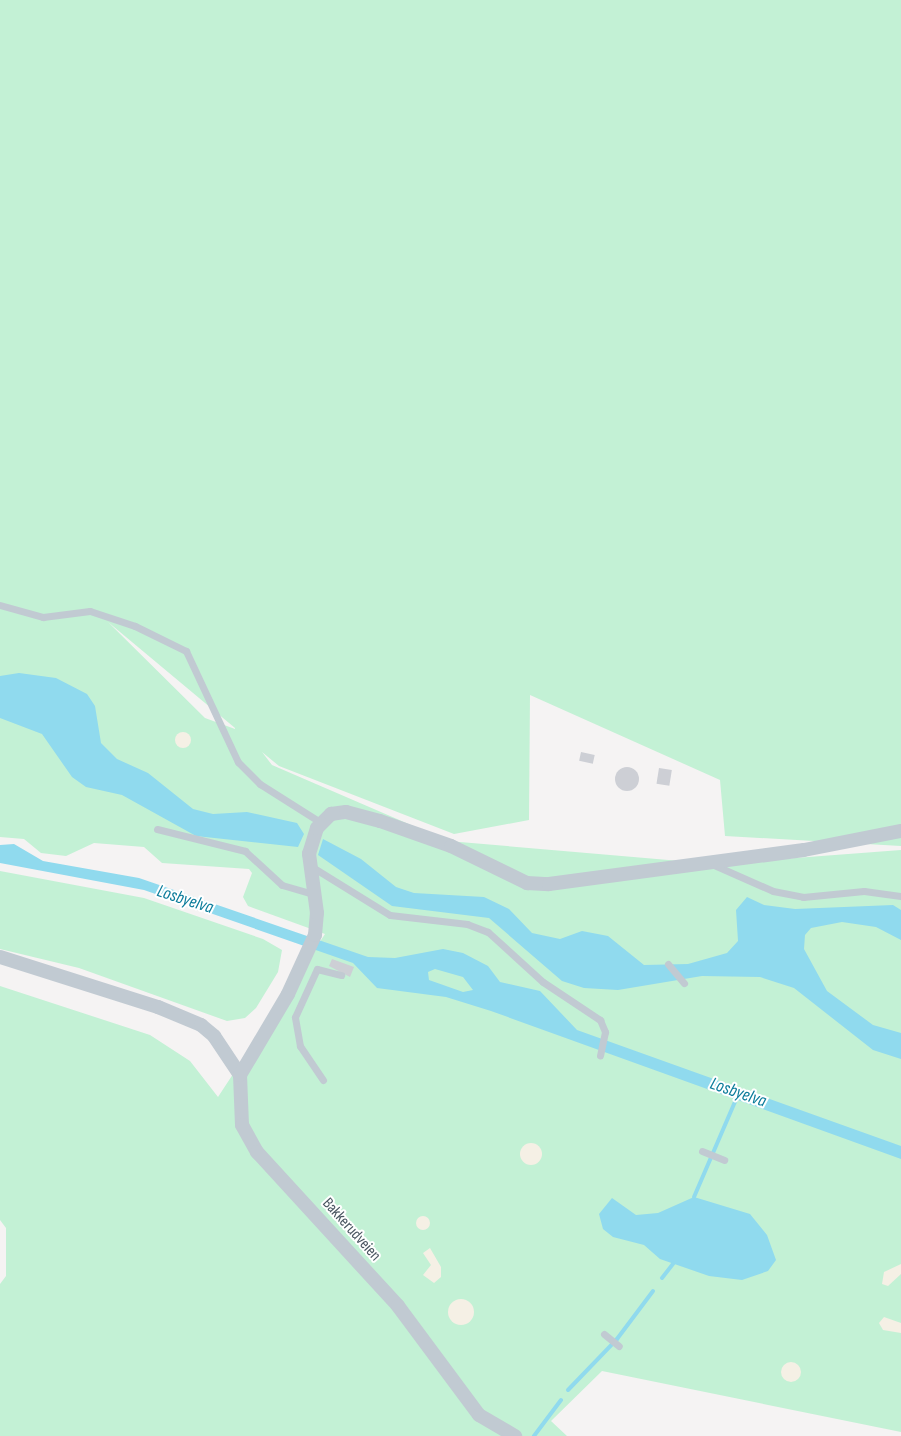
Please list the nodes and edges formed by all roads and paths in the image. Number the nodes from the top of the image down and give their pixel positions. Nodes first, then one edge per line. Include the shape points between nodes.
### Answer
1 (0, 605) edge
2 (320, 822) junction
3 (157, 829) dead end
4 (901, 831) edge
5 (712, 864) junction
6 (308, 865) junction
7 (313, 894) junction
8 (901, 896) edge
9 (0, 957) edge
10 (668, 964) dead end
11 (302, 967) junction
12 (317, 969) junction
13 (340, 975) dead end
14 (684, 983) dead end
15 (600, 1056) dead end
16 (240, 1075) junction
17 (323, 1080) dead end
18 (702, 1151) dead end
19 (724, 1160) dead end
20 (604, 1334) dead end
21 (619, 1346) dead end
22 (515, 1436) edge

1 - 2 lane via 56,618 90,611 186,651 238,762 260,784
2 - 5 street via 330,814 346,812 380,821 451,846 527,883 573,883
2 - 6 street
3 - 7 lane via 245,851 282,885
4 - 5 street
5 - 8 lane via 773,890 803,897 864,891
6 - 7 street
6 - 15 lane via 390,914 468,924 488,932 543,982 600,1020 604,1036
7 - 11 street via 315,936
9 - 16 street via 201,1026 224,1050
10 - 14 lane
11 - 12 lane
11 - 16 street
12 - 13 lane
12 - 17 lane via 299,1003 295,1028 308,1062
16 - 22 street, Bakkerudveien via 242,1125 257,1152 398,1306 479,1415
18 - 19 lane
20 - 21 lane

